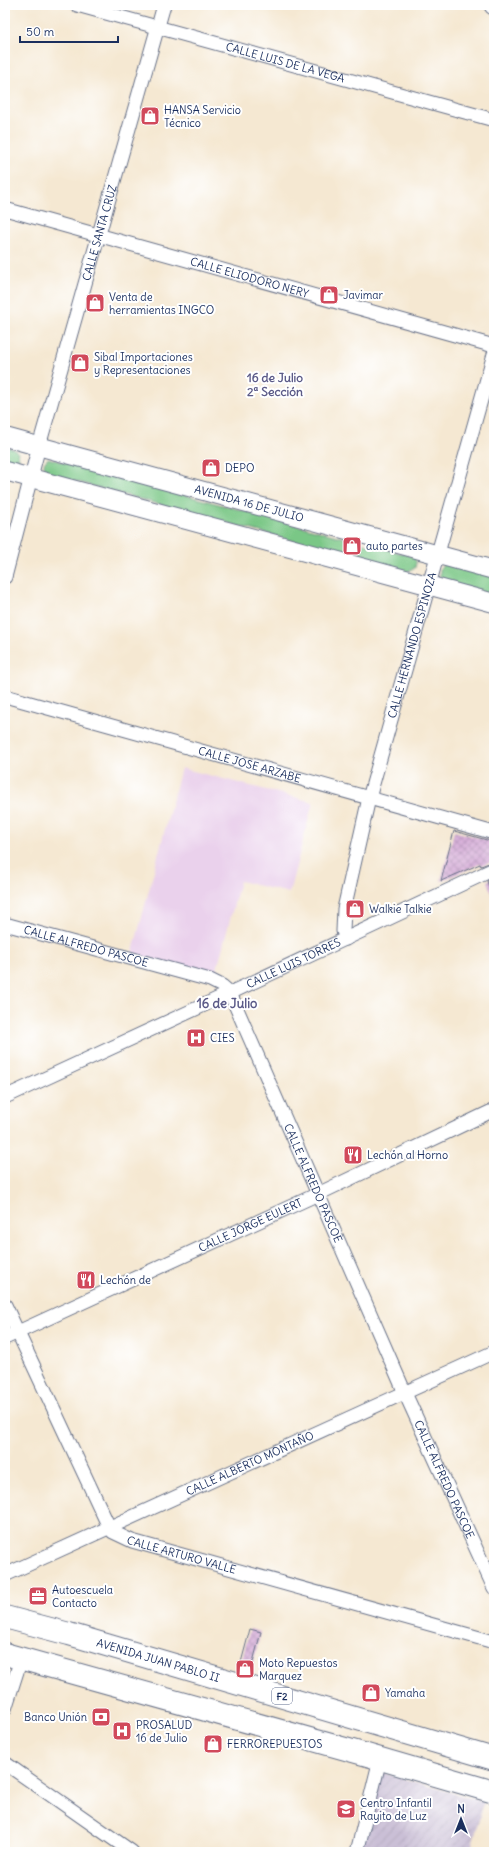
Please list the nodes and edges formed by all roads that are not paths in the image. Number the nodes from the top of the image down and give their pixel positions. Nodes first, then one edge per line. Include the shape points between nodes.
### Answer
1 (77, 5) edge
2 (164, 5) edge
3 (157, 27) junction
4 (494, 120) edge
5 (5, 209) edge
6 (99, 235) junction
7 (494, 346) edge
8 (494, 354) edge
9 (5, 437) edge
10 (39, 446) junction
11 (5, 471) edge
12 (30, 478) junction
13 (438, 555) junction
14 (494, 570) edge
15 (5, 577) edge
16 (429, 585) junction
17 (494, 603) edge
18 (5, 696) edge
19 (370, 798) junction
20 (494, 833) edge
21 (494, 869) edge
22 (5, 924) edge
23 (346, 938) junction
24 (230, 994) junction
25 (5, 1097) edge
26 (494, 1110) edge
27 (318, 1194) junction
28 (5, 1305) edge
29 (18, 1332) junction
30 (5, 1338) edge
31 (494, 1352) edge
32 (405, 1393) junction
33 (109, 1527) junction
34 (5, 1575) edge
35 (494, 1588) edge
36 (5, 1617) edge
37 (494, 1642) edge
38 (13, 1656) edge
39 (5, 1709) edge
40 (380, 1759) junction
41 (494, 1759) edge
42 (5, 1764) edge
43 (494, 1792) edge
44 (132, 1852) edge
45 (357, 1852) edge

1 - 3 street, CALLE LUIS DE LA VEGA
2 - 3 street, CALLE SANTA CRUZ
3 - 4 street, CALLE LUIS DE LA VEGA
3 - 6 street, CALLE SANTA CRUZ
5 - 6 street, CALLE ELIODORO NERY
6 - 7 street, CALLE ELIODORO NERY
6 - 10 street, CALLE SANTA CRUZ
8 - 13 street, CALLE HERNANDO ESPINOZA
9 - 10 street, AVENIDA 16 DE JULIO
10 - 12 street, CALLE SANTA CRUZ
10 - 13 street, AVENIDA 16 DE JULIO
11 - 12 street
12 - 15 street, CALLE SANTA CRUZ
12 - 16 street
13 - 14 street, AVENIDA 16 DE JULIO
13 - 16 street, CALLE HERNANDO ESPINOZA
16 - 17 street
16 - 19 street, CALLE HERNANDO ESPINOZA
18 - 19 street, CALLE JOSE ARZABE
19 - 20 street, CALLE JOSE ARZABE
19 - 23 street, CALLE HERNANDO ESPINOZA via 344,910 343,931
21 - 23 street, CALLE LUIS TORRES
22 - 24 street, CALLE ALFREDO PASCOE via 210,980
23 - 24 street, CALLE LUIS TORRES
24 - 25 street, CALLE LUIS TORRES
24 - 27 street, CALLE ALFREDO PASCOE
26 - 27 street, CALLE JORGE EULERT
27 - 29 street, CALLE JORGE EULERT
27 - 32 street, CALLE ALFREDO PASCOE
28 - 29 street
29 - 30 street, CALLE JORGE EULERT
29 - 33 street
31 - 32 street, CALLE ALBERTO MONTAÑO
32 - 33 street, CALLE ALBERTO MONTAÑO
32 - 35 street, CALLE ALFREDO PASCOE
33 - 34 street, CALLE ALBERTO MONTAÑO
33 - 37 street, CALLE ARTURO VALLE via 113,1532 132,1541
36 - 41 highway, AVENIDA JUAN PABLO II / F2
38 - 39 street
38 - 40 highway
40 - 43 highway
40 - 45 street
42 - 44 street

